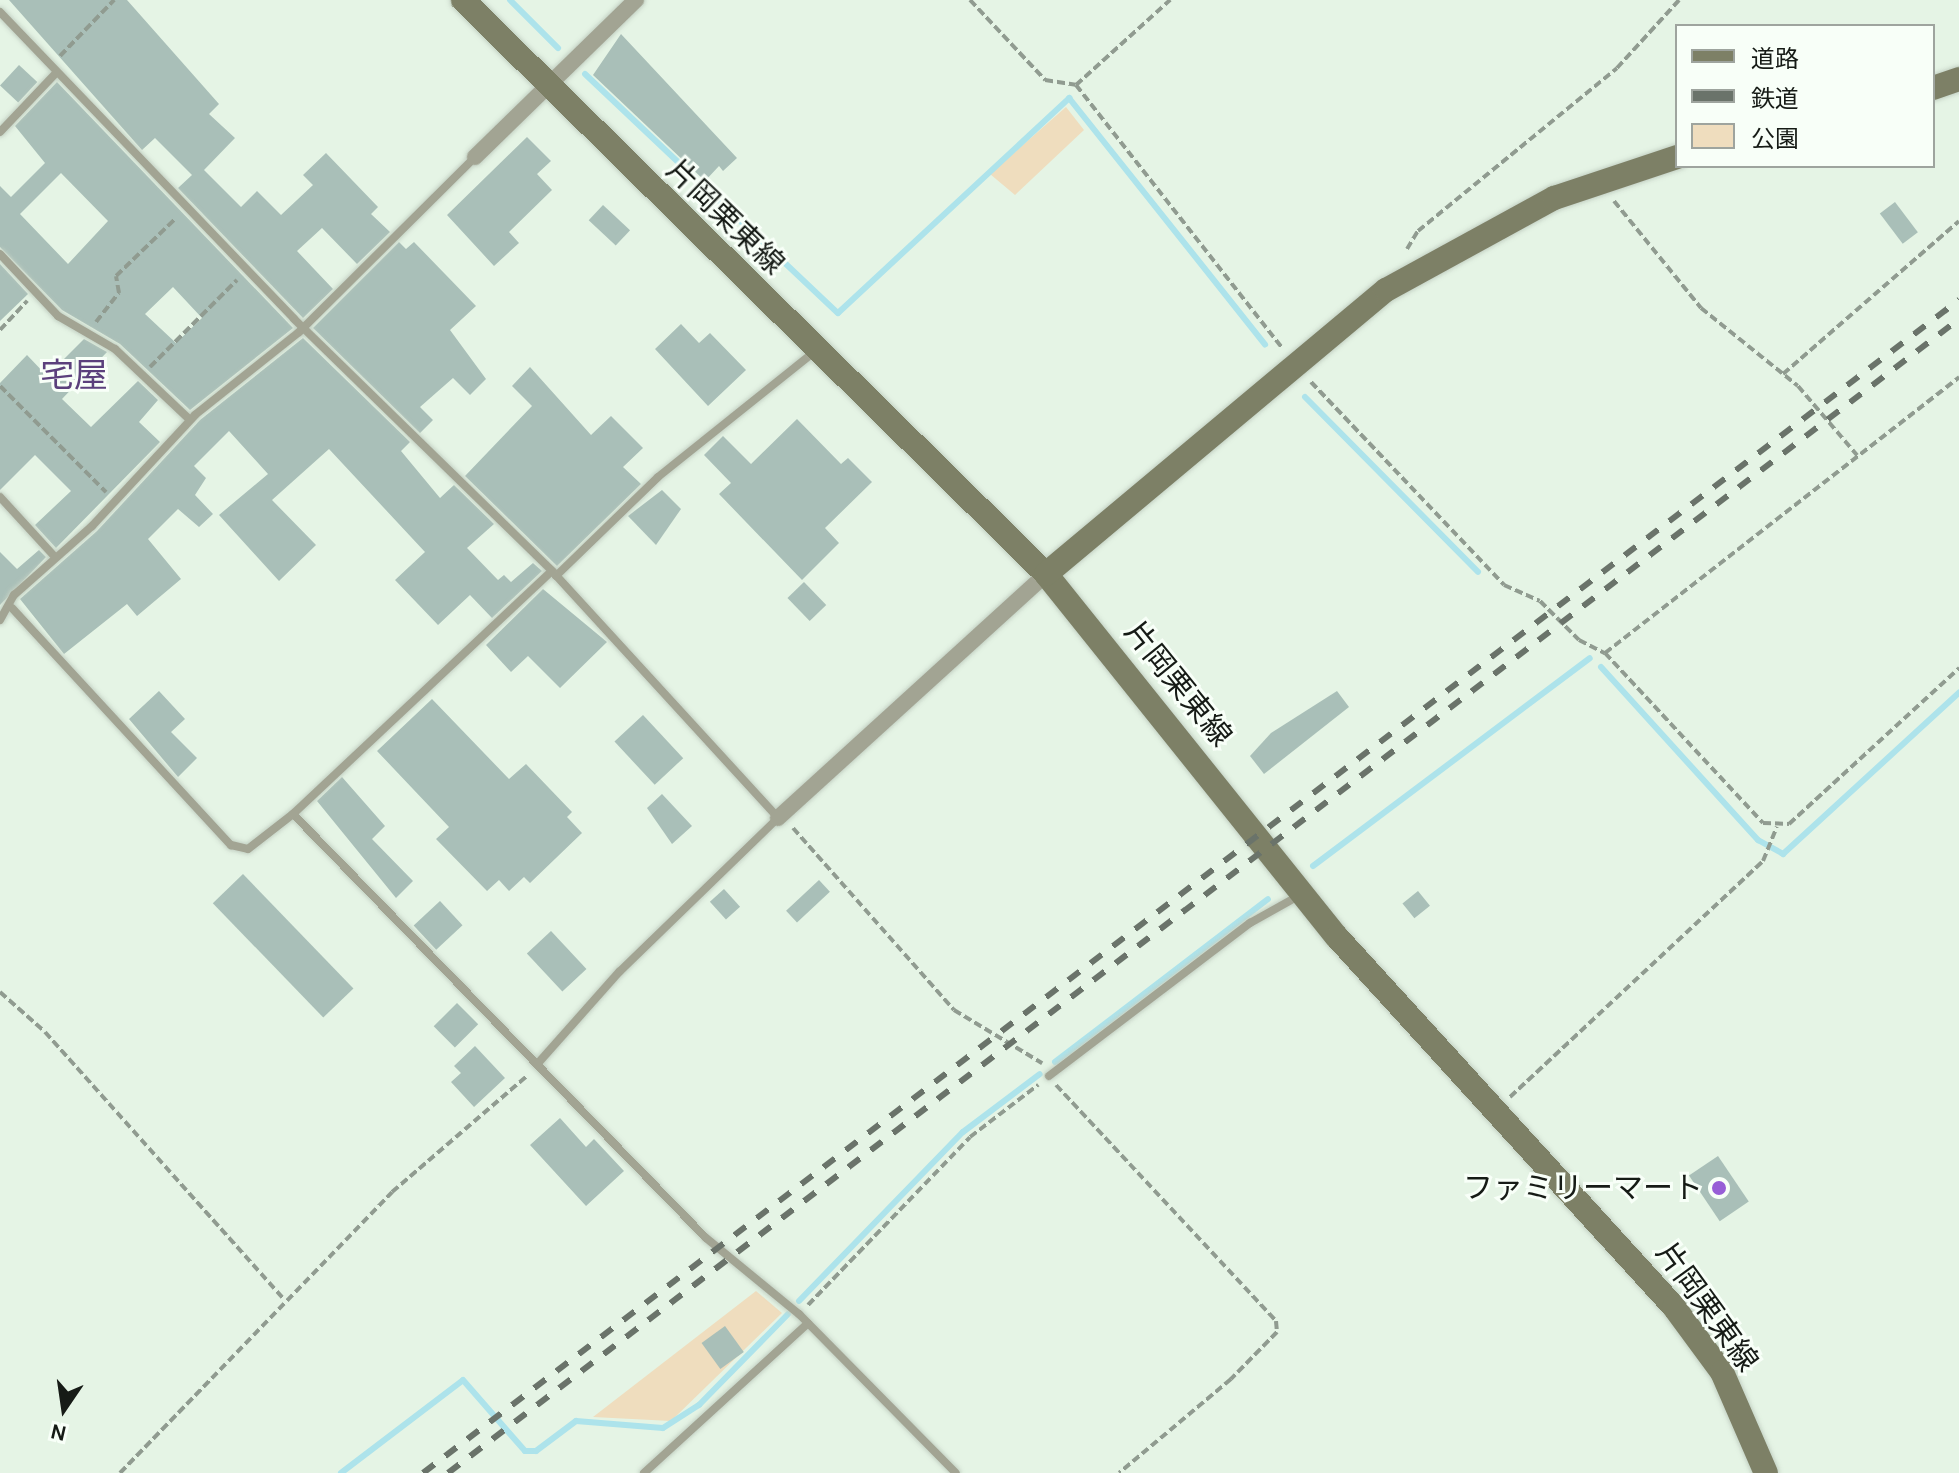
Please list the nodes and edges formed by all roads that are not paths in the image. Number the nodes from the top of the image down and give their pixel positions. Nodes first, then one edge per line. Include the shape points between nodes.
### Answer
1 (463, 0) edge
2 (636, 0) edge
3 (0, 12) edge
4 (53, 70) junction
5 (1959, 79) edge
6 (546, 87) junction
7 (1935, 87) edge
8 (0, 132) edge
9 (475, 157) joint
10 (1675, 158) edge
11 (0, 254) edge
12 (304, 327) junction
13 (816, 351) junction
14 (190, 420) junction
15 (0, 497) edge
16 (55, 557) junction
17 (554, 574) junction
18 (1046, 574) junction
19 (12, 608) junction
20 (0, 620) edge
21 (293, 814) junction
22 (778, 818) junction
23 (1304, 893) junction
24 (539, 1062) junction
25 (1049, 1076) road end
26 (808, 1323) junction
27 (644, 1473) edge
28 (956, 1473) edge
29 (1766, 1473) edge

1 - 6 main road, 片岡栗東線
2 - 6 street
3 - 4 lane
4 - 8 lane
4 - 12 lane
5 - 7 main road
6 - 9 street
6 - 13 main road, 片岡栗東線
9 - 12 lane
10 - 18 main road via 1602,179 1447,251 1294,363
11 - 14 lane via 34,294 143,374
12 - 14 lane
12 - 17 lane
13 - 17 lane via 658,477
13 - 18 main road, 片岡栗東線
14 - 16 lane
15 - 16 lane
16 - 19 lane via 14,595
17 - 21 lane
17 - 22 lane
18 - 22 street
18 - 23 main road, 片岡栗東線
19 - 20 lane
19 - 21 lane via 231,845 248,849
21 - 24 lane
22 - 24 lane via 619,972
23 - 25 lane via 1250,923
23 - 29 main road, 片岡栗東線 via 1494,1112 1674,1307 1722,1372
24 - 26 lane via 706,1238
26 - 27 lane
26 - 28 lane

